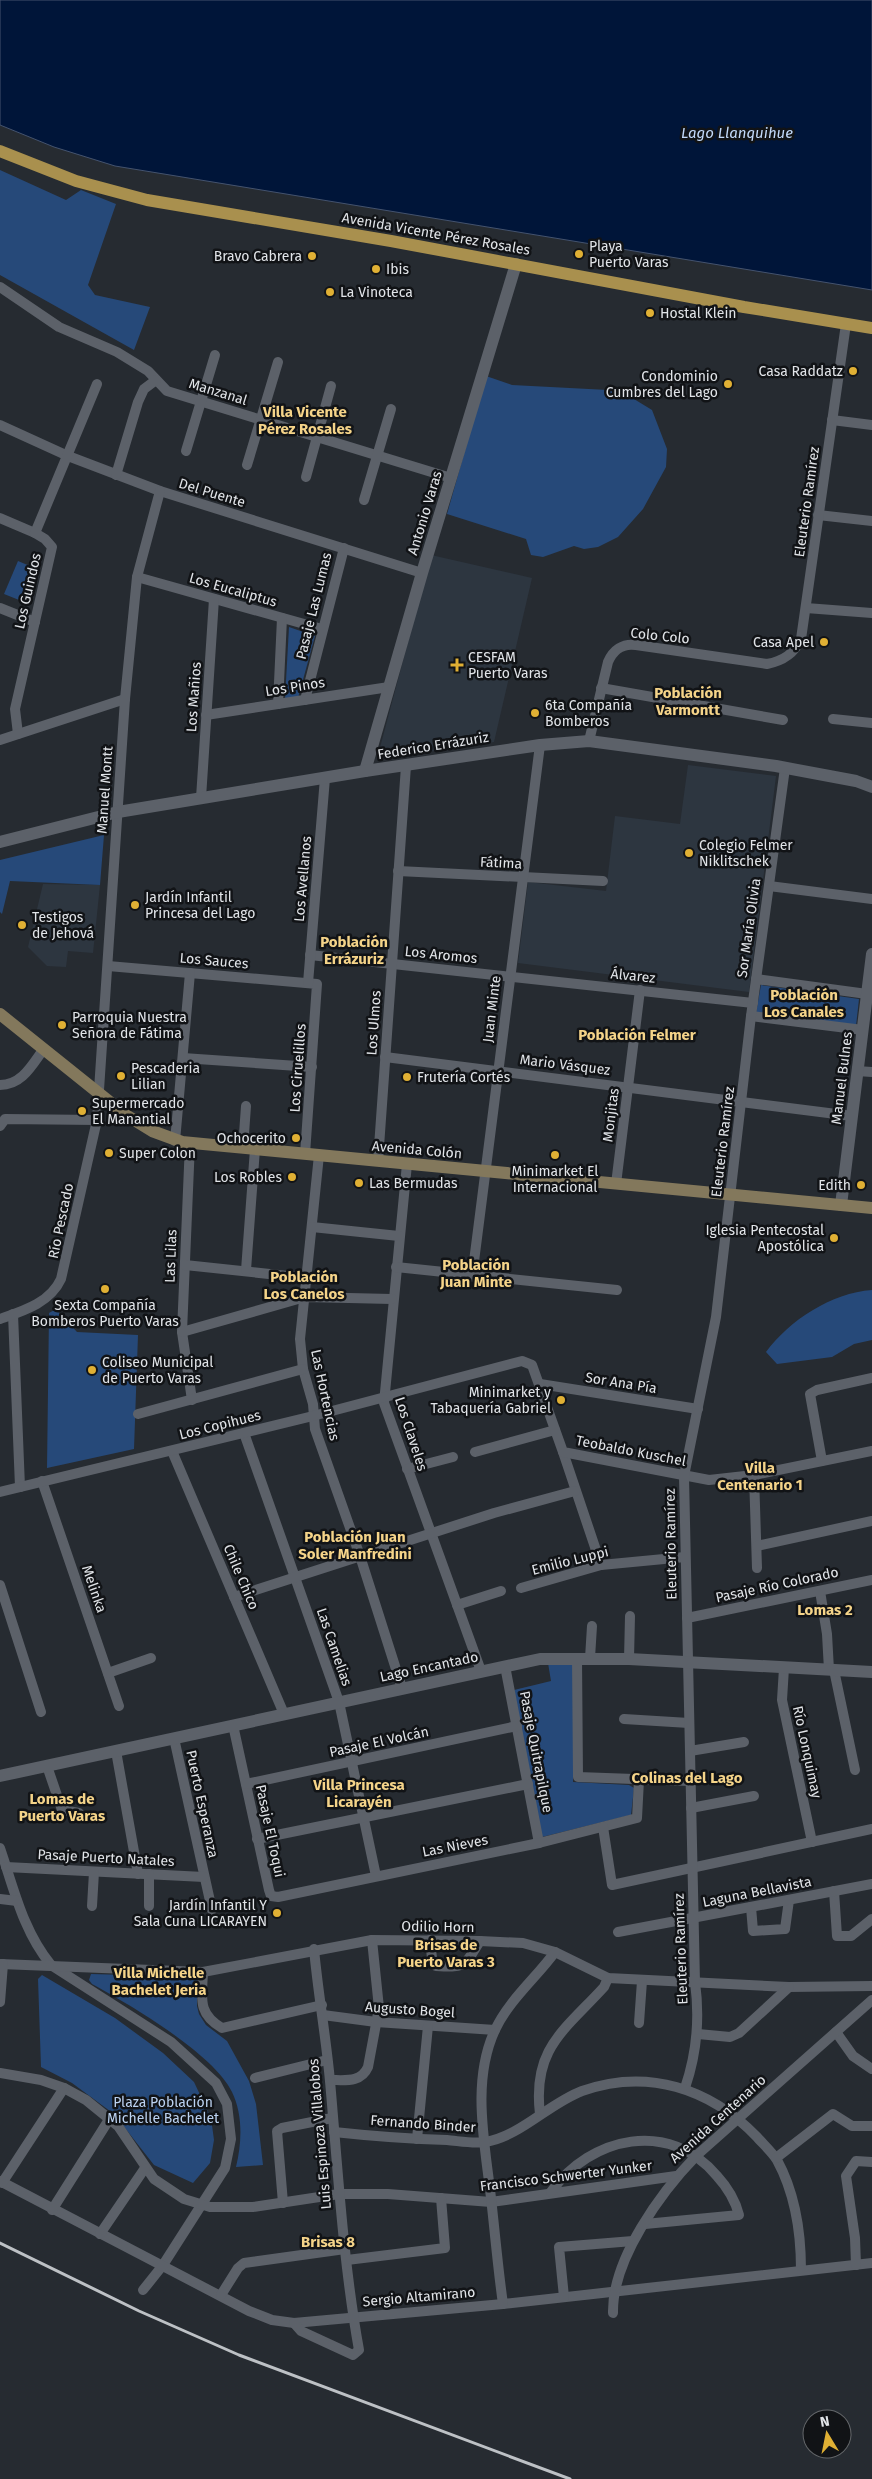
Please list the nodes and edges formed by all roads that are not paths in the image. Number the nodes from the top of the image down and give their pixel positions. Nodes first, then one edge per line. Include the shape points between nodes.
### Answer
1 (0, 151) edge
2 (516, 264) junction
3 (0, 287) edge
4 (846, 324) junction
5 (872, 328) edge
6 (215, 355) dead end
7 (278, 362) dead end
8 (156, 380) junction
9 (97, 384) dead end
10 (331, 386) dead end
11 (201, 401) junction
12 (391, 409) dead end
13 (261, 419) junction
14 (832, 420) junction
15 (0, 425) edge
16 (872, 425) edge
17 (317, 436) junction
18 (186, 451) dead end
19 (377, 455) junction
20 (68, 456) junction
21 (247, 465) dead end
22 (116, 475) junction
23 (306, 477) dead end
24 (451, 478) junction
25 (160, 491) junction
26 (364, 500) dead end
27 (818, 515) junction
28 (0, 518) edge
29 (872, 521) edge
30 (35, 533) junction
31 (344, 548) junction
32 (422, 573) junction
33 (137, 577) junction
34 (214, 599) junction
35 (0, 608) edge
36 (806, 608) junction
37 (872, 613) edge
38 (282, 618) junction
39 (35, 622) junction
40 (322, 629) junction
41 (767, 664) joint
42 (389, 687) junction
43 (601, 688) junction
44 (125, 699) junction
45 (305, 700) junction
46 (278, 704) junction
47 (206, 715) junction
48 (833, 719) dead end
49 (783, 720) dead end
50 (872, 723) edge
51 (18, 734) junction
52 (0, 740) edge
53 (589, 741) junction
54 (540, 745) junction
55 (406, 766) junction
56 (785, 768) junction
57 (365, 771) junction
58 (325, 778) junction
59 (872, 787) edge
60 (201, 798) junction
61 (118, 812) junction
62 (0, 842) edge
63 (398, 871) junction
64 (524, 877) junction
65 (603, 881) dead end
66 (769, 886) junction
67 (872, 899) edge
68 (872, 954) edge
69 (310, 955) junction
70 (391, 963) junction
71 (108, 966) junction
72 (190, 973) junction
73 (510, 976) junction
74 (756, 979) junction
75 (313, 983) junction
76 (640, 990) junction
77 (867, 994) junction
78 (753, 1003) junction
79 (868, 1012) edge
80 (0, 1014) edge
81 (751, 1016) junction
82 (863, 1030) junction
83 (44, 1050) junction
84 (385, 1057) junction
85 (183, 1058) junction
86 (312, 1068) junction
87 (498, 1071) junction
88 (857, 1071) junction
89 (872, 1072) edge
90 (0, 1085) edge
91 (628, 1086) junction
92 (100, 1093) junction
93 (742, 1102) junction
94 (246, 1106) dead end
95 (852, 1116) junction
96 (97, 1120) junction
97 (0, 1126) edge
98 (175, 1140) junction
99 (190, 1143) junction
100 (249, 1149) junction
101 (305, 1154) junction
102 (319, 1155) junction
103 (378, 1161) junction
104 (407, 1164) junction
105 (485, 1171) junction
106 (616, 1184) junction
107 (730, 1196) junction
108 (841, 1205) junction
109 (872, 1208) edge
110 (312, 1227) junction
111 (399, 1236) junction
112 (185, 1265) junction
113 (396, 1267) junction
114 (246, 1270) junction
115 (472, 1276) junction
116 (307, 1278) junction
117 (617, 1290) dead end
118 (306, 1297) junction
119 (392, 1299) junction
120 (13, 1314) junction
121 (0, 1319) edge
122 (182, 1332) junction
123 (303, 1369) junction
124 (872, 1378) edge
125 (446, 1381) joint
126 (540, 1384) junction
127 (383, 1398) junction
128 (192, 1400) junction
129 (698, 1409) junction
130 (138, 1414) dead end
131 (314, 1416) junction
132 (555, 1430) junction
133 (244, 1433) junction
134 (172, 1451) junction
135 (872, 1451) edge
136 (474, 1452) dead end
137 (563, 1452) junction
138 (453, 1457) dead end
139 (822, 1461) junction
140 (407, 1469) junction
141 (684, 1476) junction
142 (754, 1476) junction
143 (42, 1481) junction
144 (20, 1487) junction
145 (575, 1491) junction
146 (0, 1492) edge
147 (872, 1521) edge
148 (431, 1533) junction
149 (757, 1546) junction
150 (360, 1556) junction
151 (685, 1557) junction
152 (601, 1565) junction
153 (757, 1568) dead end
154 (295, 1578) junction
155 (872, 1580) edge
156 (0, 1585) edge
157 (521, 1588) dead end
158 (820, 1590) junction
159 (500, 1591) dead end
160 (234, 1597) junction
161 (457, 1605) junction
162 (630, 1616) dead end
163 (687, 1618) junction
164 (592, 1626) dead end
165 (151, 1658) dead end
166 (584, 1658) junction
167 (629, 1659) junction
168 (688, 1663) junction
169 (506, 1666) junction
170 (784, 1668) junction
171 (831, 1670) junction
172 (482, 1671) junction
173 (872, 1672) edge
174 (108, 1673) junction
175 (402, 1688) junction
176 (339, 1702) junction
177 (119, 1706) dead end
178 (41, 1712) dead end
179 (284, 1714) junction
180 (624, 1719) dead end
181 (689, 1723) junction
182 (233, 1725) junction
183 (517, 1726) junction
184 (174, 1738) junction
185 (744, 1742) dead end
186 (116, 1751) junction
187 (690, 1751) junction
188 (352, 1762) junction
189 (47, 1766) junction
190 (855, 1770) dead end
191 (0, 1776) edge
192 (639, 1780) junction
193 (690, 1781) junction
194 (246, 1784) junction
195 (528, 1784) junction
196 (754, 1796) dead end
197 (691, 1808) junction
198 (79, 1813) dead end
199 (364, 1818) junction
200 (603, 1827) junction
201 (872, 1829) edge
202 (258, 1839) junction
203 (812, 1842) junction
204 (539, 1843) junction
205 (0, 1848) edge
206 (6, 1866) junction
207 (692, 1866) junction
208 (94, 1872) junction
209 (138, 1874) junction
210 (149, 1874) junction
211 (376, 1876) junction
212 (204, 1877) junction
213 (872, 1884) edge
214 (834, 1891) junction
215 (0, 1899) edge
216 (789, 1900) junction
217 (17, 1901) junction
218 (92, 1906) dead end
219 (149, 1906) dead end
220 (751, 1907) junction
221 (212, 1910) dead end
222 (693, 1918) junction
223 (872, 1919) edge
224 (618, 1932) dead end
225 (372, 1940) junction
226 (430, 1940) junction
227 (480, 1941) junction
228 (314, 1949) junction
229 (555, 1952) junction
230 (2, 1964) edge
231 (51, 1965) junction
232 (86, 1966) junction
233 (202, 1972) junction
234 (608, 1978) junction
235 (642, 1981) junction
236 (695, 1982) junction
237 (83, 1985) junction
238 (789, 1986) junction
239 (872, 1986) edge
240 (872, 2000) edge
241 (0, 2002) edge
242 (323, 2010) junction
243 (376, 2022) junction
244 (638, 2024) dead end
245 (428, 2026) junction
246 (495, 2030) junction
247 (836, 2032) junction
248 (698, 2034) junction
249 (327, 2060) junction
250 (872, 2069) edge
251 (0, 2073) edge
252 (255, 2078) dead end
253 (330, 2080) junction
254 (64, 2088) junction
255 (685, 2088) junction
256 (540, 2114) junction
257 (110, 2118) junction
258 (332, 2118) junction
259 (738, 2118) junction
260 (872, 2126) edge
261 (334, 2132) junction
262 (417, 2139) junction
263 (484, 2142) junction
264 (696, 2154) junction
265 (776, 2158) junction
266 (872, 2162) edge
267 (145, 2168) junction
268 (676, 2176) junction
269 (1, 2182) edge
270 (551, 2192) junction
271 (339, 2194) junction
272 (441, 2198) junction
273 (491, 2202) junction
274 (283, 2203) junction
275 (200, 2205) junction
276 (52, 2210) junction
277 (645, 2224) junction
278 (100, 2234) junction
279 (633, 2241) junction
280 (345, 2249) junction
281 (347, 2260) junction
282 (872, 2263) edge
283 (163, 2265) junction
284 (856, 2265) junction
285 (801, 2270) junction
286 (143, 2290) dead end
287 (615, 2291) junction
288 (221, 2295) junction
289 (564, 2297) junction
290 (503, 2304) junction
291 (613, 2313) dead end
292 (353, 2317) junction
293 (294, 2323) junction

1 - 2 main road, Avenida Vicente Pérez Rosales via 76,181 125,195
2 - 4 main road, Avenida Vicente Pérez Rosales
2 - 24 street, Antonio Varas
3 - 8 street, Manzanal via 59,327 117,352 148,371
4 - 5 main road, Avenida Vicente Pérez Rosales
4 - 14 street, Eleuterio Ramírez
6 - 11 street
7 - 13 street
8 - 11 street, Manzanal via 168,391
8 - 22 street via 144,389 138,402
9 - 20 street, Los Guindos
10 - 17 street
11 - 13 street, Manzanal
11 - 18 street
12 - 19 street
13 - 17 street, Manzanal
13 - 21 street
14 - 16 street
14 - 27 street, Eleuterio Ramírez
15 - 20 street, Del Puente
17 - 19 street, Manzanal
17 - 23 street
19 - 24 street, Manzanal
19 - 26 street
20 - 22 street, Del Puente
20 - 30 street, Los Guindos
22 - 25 street, Del Puente
24 - 32 street, Antonio Varas
25 - 31 street, Del Puente
25 - 33 street, Manuel Montt
27 - 29 street
27 - 36 street, Eleuterio Ramírez
28 - 30 street
30 - 39 street, Los Guindos via 52,547
31 - 32 street, Del Puente
31 - 40 street, Pasaje Las Lumas
32 - 42 street, Antonio Varas
33 - 34 street, Los Eucaliptus
33 - 44 street, Manuel Montt
34 - 38 street, Los Eucaliptus
34 - 47 street, Los Mañios
35 - 39 street
36 - 37 street
36 - 41 street, Eleuterio Ramírez via 798,645 785,658
38 - 40 street, Los Eucaliptus
38 - 46 street
39 - 51 street, Los Guindos via 16,709
40 - 45 street, Pasaje Las Lumas
41 - 43 street, Colo Colo via 626,644 610,657
42 - 45 street, Los Pinos
42 - 57 street, Antonio Varas
43 - 49 street
43 - 53 street, Colo Colo
44 - 51 street
44 - 61 street, Manuel Montt
45 - 46 street, Los Pinos
46 - 47 street, Los Pinos
47 - 60 street, Los Mañios
48 - 50 street
51 - 52 street
53 - 54 street, Federico Errázuriz
53 - 56 street, Federico Errázuriz
54 - 55 street, Federico Errázuriz
54 - 64 street, Juan Minte
55 - 57 street, Federico Errázuriz
55 - 63 street, Los Ulmos
56 - 59 street, Federico Errázuriz
56 - 66 street, Sor María Olivia
57 - 58 street, Federico Errázuriz
58 - 60 street, Federico Errázuriz
58 - 69 street, Los Avellanos
60 - 61 street, Federico Errázuriz
61 - 62 street, Federico Errázuriz
61 - 71 street, Manuel Montt
63 - 64 street, Fátima
63 - 70 street, Los Ulmos
64 - 65 street, Fátima
64 - 73 street, Juan Minte
66 - 67 street
66 - 74 street, Sor María Olivia
68 - 77 street, Manuel Bulnes
69 - 70 street, Los Aromos
69 - 75 street, Los Avellanos
70 - 73 street, Los Aromos
70 - 84 street, Los Ulmos
71 - 72 street, Los Sauces
71 - 92 street, Manuel Montt
72 - 75 street, Los Sauces
72 - 85 street
73 - 76 street, Álvarez
73 - 87 street, Juan Minte
74 - 77 street
74 - 78 street, Sor María Olivia
75 - 86 street, Los Ciruelillos
76 - 78 street, Álvarez
76 - 91 street, Monjitas
77 - 79 street, Manuel Bulnes
78 - 81 street, Eleuterio Ramírez
79 - 82 street, Manuel Bulnes
80 - 83 main road, Avenida Colón
81 - 82 street
81 - 93 street, Eleuterio Ramírez
82 - 88 street, Manuel Bulnes
83 - 90 street via 22,1077
83 - 92 main road, Avenida Colón
84 - 87 street, Mario Vásquez
84 - 103 street, Los Ulmos
85 - 86 street
85 - 98 street
86 - 101 street, Los Ciruelillos
87 - 91 street, Mario Vásquez
87 - 105 street, Juan Minte
88 - 89 street
88 - 95 street, Manuel Bulnes
91 - 93 street, Mario Vásquez
91 - 106 street, Monjitas
92 - 96 street, Río Pescado
92 - 98 main road, Avenida Colón via 139,1123
93 - 95 street, Mario Vásquez
93 - 107 street, Eleuterio Ramírez
94 - 100 street
95 - 108 street, Manuel Bulnes
96 - 97 street via 5,1119
96 - 120 street, Río Pescado via 62,1279 54,1292 41,1302
98 - 99 main road, Avenida Colón
99 - 100 main road, Avenida Colón
99 - 112 street, Las Lilas
100 - 101 main road, Avenida Colón
100 - 114 street
101 - 102 main road, Avenida Colón
102 - 103 main road, Avenida Colón
102 - 110 street, Las Hortencias
103 - 104 main road, Avenida Colón
104 - 105 main road, Avenida Colón
104 - 111 street, Los Claveles
105 - 106 main road, Avenida Colón
105 - 115 street, Juan Minte
106 - 107 main road, Avenida Colón
107 - 108 main road, Avenida Colón
107 - 129 street, Eleuterio Ramírez via 716,1317
108 - 109 main road, Avenida Colón
110 - 111 street
110 - 116 street, Las Hortencias
111 - 113 street, Los Claveles
112 - 114 street
112 - 122 street, Las Lilas
113 - 115 street
113 - 119 street, Los Claveles
114 - 116 street
115 - 117 street
116 - 118 street, Las Hortencias
118 - 119 street
118 - 122 street
118 - 123 street, Las Hortencias via 300,1339
119 - 127 street, Los Claveles
120 - 121 street, Río Pescado
120 - 144 street
122 - 128 street, Las Lilas
123 - 128 street
123 - 131 street, Las Hortencias
124 - 139 street via 810,1394
125 - 126 street, Teobaldo Kuschel via 522,1361 532,1366
125 - 127 street, Los Copihues
126 - 129 street, Sor Ana Pía
126 - 132 street, Teobaldo Kuschel
127 - 131 street, Los Copihues
127 - 140 street, Los Claveles
128 - 130 street
129 - 141 street, Eleuterio Ramírez
131 - 133 street, Los Copihues
131 - 150 street, Las Hortencias via 315,1429
132 - 136 street
132 - 137 street, Teobaldo Kuschel
133 - 134 street, Los Copihues
133 - 154 street, Las Camelias
134 - 143 street, Los Copihues
134 - 160 street, Chile Chico
135 - 139 street, Teobaldo Kuschel
137 - 141 street, Teobaldo Kuschel
137 - 145 street
138 - 140 street
139 - 142 street, Teobaldo Kuschel
140 - 148 street, Los Claveles
141 - 142 street, Teobaldo Kuschel via 709,1480
141 - 151 street, Eleuterio Ramírez
142 - 149 street
143 - 144 street, Los Copihues
143 - 174 street, Melinka
144 - 146 street, Los Copihues
145 - 148 street
145 - 152 street
147 - 149 street
148 - 150 street
148 - 161 street, Los Claveles
149 - 153 street
150 - 154 street
150 - 175 street, Las Hortencias
151 - 152 street, Emilio Luppi
151 - 163 street, Eleuterio Ramírez
152 - 157 street, Emilio Luppi
154 - 160 street
154 - 176 street, Las Camelias
155 - 158 street, Pasaje Río Colorado
156 - 178 street
158 - 163 street, Pasaje Río Colorado
158 - 171 street
159 - 161 street
160 - 179 street, Chile Chico
161 - 172 street, Los Claveles
162 - 167 street
163 - 168 street, Eleuterio Ramírez
164 - 166 street
165 - 174 street
166 - 167 street, Lago Encantado
166 - 169 street, Lago Encantado via 540,1659
166 - 192 street via 578,1777
167 - 168 street, Lago Encantado
168 - 170 street, Lago Encantado
168 - 181 street, Eleuterio Ramírez
169 - 172 street, Lago Encantado
169 - 183 street, Pasaje Quitrapilque
170 - 171 street, Lago Encantado
170 - 203 street, Río Lonquimay via 782,1700
171 - 173 street, Lago Encantado
171 - 190 street
172 - 175 street, Lago Encantado
174 - 177 street, Melinka
175 - 176 street, Lago Encantado
176 - 179 street, Lago Encantado
176 - 188 street, Las Camelias
179 - 182 street, Lago Encantado
180 - 181 street
181 - 187 street, Eleuterio Ramírez
182 - 184 street, Lago Encantado
182 - 194 street, Pasaje El Toqui
183 - 188 street, Pasaje El Volcán
183 - 195 street, Pasaje Quitrapilque
184 - 186 street, Lago Encantado
184 - 212 street, Puerto Esperanza
185 - 187 street
186 - 189 street, Lago Encantado
186 - 209 street
187 - 193 street, Eleuterio Ramírez
188 - 194 street, Pasaje El Volcán
188 - 199 street, Las Camelias
189 - 191 street, Lago Encantado
189 - 198 street via 62,1810
192 - 193 street
192 - 200 street, Las Nieves via 637,1818
193 - 197 street, Eleuterio Ramírez
194 - 202 street, Pasaje El Toqui
195 - 199 street
195 - 204 street, Pasaje Quitrapilque
196 - 197 street
197 - 207 street, Eleuterio Ramírez
199 - 202 street
199 - 211 street, Las Camelias
200 - 204 street, Las Nieves
200 - 207 street via 612,1885
201 - 203 street
202 - 211 street, Pasaje El Toqui via 271,1896
203 - 207 street
204 - 211 street, Las Nieves
205 - 206 street
206 - 208 street, Pasaje Puerto Natales
206 - 217 street
207 - 222 street, Eleuterio Ramírez
208 - 209 street, Pasaje Puerto Natales
208 - 218 street
209 - 210 street, Pasaje Puerto Natales
210 - 212 street, Pasaje Puerto Natales
210 - 219 street
212 - 221 street, Puerto Esperanza
213 - 214 street, Laguna Bellavista
214 - 216 street, Laguna Bellavista
214 - 223 street via 837,1936 851,1936
215 - 217 street
216 - 220 street, Laguna Bellavista
216 - 220 street via 785,1930 753,1931
217 - 231 street via 31,1936
220 - 222 street, Laguna Bellavista
222 - 224 street, Laguna Bellavista
222 - 236 street, Eleuterio Ramírez
225 - 226 street, Odilio Horn
225 - 228 street, Odilio Horn
225 - 243 street via 379,2008
226 - 227 street, Odilio Horn
226 - 227 street via 436,1966 458,1967 465,1964
227 - 229 street, Odilio Horn via 523,1943
228 - 233 street, Odilio Horn
228 - 242 street, Luis Espinoza Villalobos
229 - 234 street, Odilio Horn
229 - 246 street via 523,1989
230 - 231 street, Odilio Horn
230 - 241 street
231 - 232 street, Odilio Horn
231 - 237 street
232 - 233 street, Odilio Horn
232 - 237 street via 80,1976
233 - 242 street via 202,2009 222,2028
234 - 235 street, Odilio Horn
234 - 256 street via 604,1987 552,2043 540,2078
235 - 236 street, Odilio Horn
235 - 244 street
236 - 238 street, Odilio Horn
236 - 248 street, Eleuterio Ramírez
237 - 275 street via 171,2042 216,2083 222,2093 231,2121 230,2149 220,2178
238 - 239 street, Odilio Horn
238 - 248 street via 739,2033 730,2037
240 - 247 street, Avenida Centenario
242 - 243 street, Augusto Bogel
242 - 249 street, Luis Espinoza Villalobos
243 - 245 street, Augusto Bogel
243 - 253 street via 368,2067 363,2075 355,2080
245 - 246 street, Augusto Bogel
245 - 262 street
246 - 263 street via 483,2083
247 - 250 street via 853,2056
247 - 259 street, Avenida Centenario
248 - 255 street, Eleuterio Ramírez
249 - 252 street
249 - 253 street, Luis Espinoza Villalobos
251 - 254 street, Francisco Schwerter Yunker via 30,2077
253 - 258 street, Luis Espinoza Villalobos
254 - 257 street, Francisco Schwerter Yunker
254 - 269 street
255 - 256 street, Fernando Binder via 648,2082 612,2084 574,2095
255 - 259 street, Fernando Binder
256 - 263 street, Fernando Binder via 514,2131
257 - 267 street, Francisco Schwerter Yunker
257 - 276 street
258 - 261 street, Luis Espinoza Villalobos
258 - 274 street via 277,2131
259 - 264 street, Avenida Centenario
259 - 265 street, Fernando Binder
260 - 265 street via 852,2126 833,2114
261 - 262 street, Fernando Binder
261 - 271 street, Luis Espinoza Villalobos
262 - 263 street, Fernando Binder
263 - 273 street
264 - 268 street, Avenida Centenario
264 - 270 street via 661,2142 623,2143 588,2157 568,2172
264 - 277 street via 728,2190 739,2215
265 - 285 street, Fernando Binder via 795,2209
266 - 284 street via 856,2161 846,2176
267 - 275 street, Francisco Schwerter Yunker via 167,2189
267 - 278 street
268 - 270 street, Francisco Schwerter Yunker
268 - 277 street, Avenida Centenario
269 - 276 street, Sergio Altamirano
270 - 273 street, Francisco Schwerter Yunker
271 - 272 street, Francisco Schwerter Yunker
271 - 274 street, Francisco Schwerter Yunker
271 - 280 street, Luis Espinoza Villalobos
272 - 273 street, Francisco Schwerter Yunker
272 - 281 street via 445,2248
273 - 290 street
274 - 275 street, Francisco Schwerter Yunker via 241,2208
275 - 283 street
276 - 278 street, Sergio Altamirano
277 - 279 street, Avenida Centenario
278 - 283 street, Sergio Altamirano
279 - 287 street, Avenida Centenario
279 - 289 street via 559,2247
280 - 281 street, Luis Espinoza Villalobos
280 - 288 street via 244,2263
281 - 292 street, Luis Espinoza Villalobos
282 - 284 street, Sergio Altamirano
283 - 286 street
283 - 288 street, Sergio Altamirano
284 - 285 street, Sergio Altamirano
285 - 287 street, Sergio Altamirano
287 - 289 street, Sergio Altamirano
287 - 291 street, Avenida Centenario
288 - 293 street, Sergio Altamirano via 272,2320
289 - 290 street, Sergio Altamirano
290 - 292 street, Sergio Altamirano
292 - 293 street, Sergio Altamirano
292 - 293 street, Luis Espinoza Villalobos via 359,2350 353,2355 301,2331

